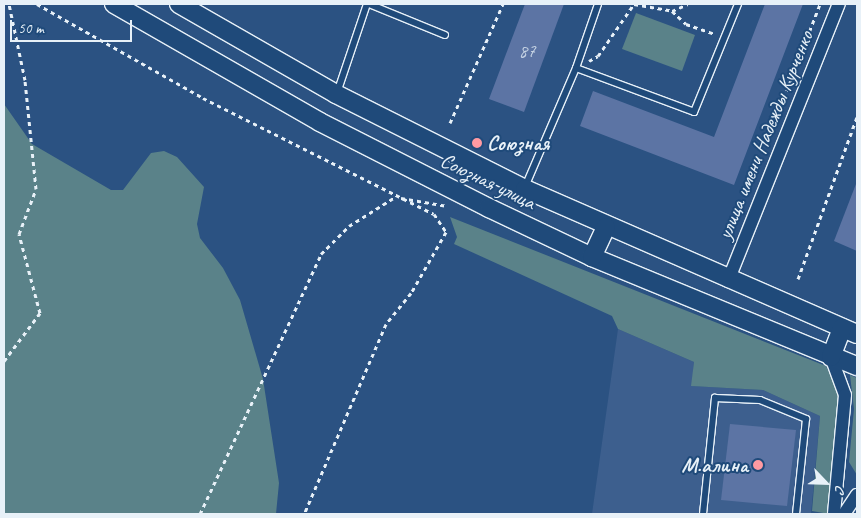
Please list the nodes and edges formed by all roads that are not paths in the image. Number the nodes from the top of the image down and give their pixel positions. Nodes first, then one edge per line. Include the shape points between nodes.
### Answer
1 (114, 4) edge
2 (179, 4) edge
3 (368, 4) edge
4 (598, 4) edge
5 (738, 4) edge
6 (839, 4) edge
7 (444, 35) dead end
8 (576, 68) junction
9 (336, 94) junction
10 (525, 189) junction
11 (606, 227) junction
12 (592, 256) junction
13 (728, 281) junction
14 (850, 331) edge
15 (831, 357) junction
16 (857, 366) edge
17 (857, 495) edge
18 (703, 514) edge
19 (796, 514) edge
20 (834, 514) edge
21 (844, 514) edge

1 - 12 main road, Союзная улица via 320,122
2 - 9 main road, Союзная улица
3 - 7 lane
3 - 9 lane
4 - 8 lane
5 - 8 lane via 694,112
6 - 13 street, улица имени Надежды Курченко
8 - 10 lane
9 - 10 main road, Союзная улица
10 - 11 main road, Союзная улица
11 - 12 main road
11 - 13 main road, Союзная улица
12 - 15 main road, Союзная улица
13 - 14 main road, Союзная улица
14 - 15 main road
15 - 16 main road, Союзная улица
15 - 20 street via 845,395
17 - 21 street
18 - 19 lane via 715,398 760,400 806,419

